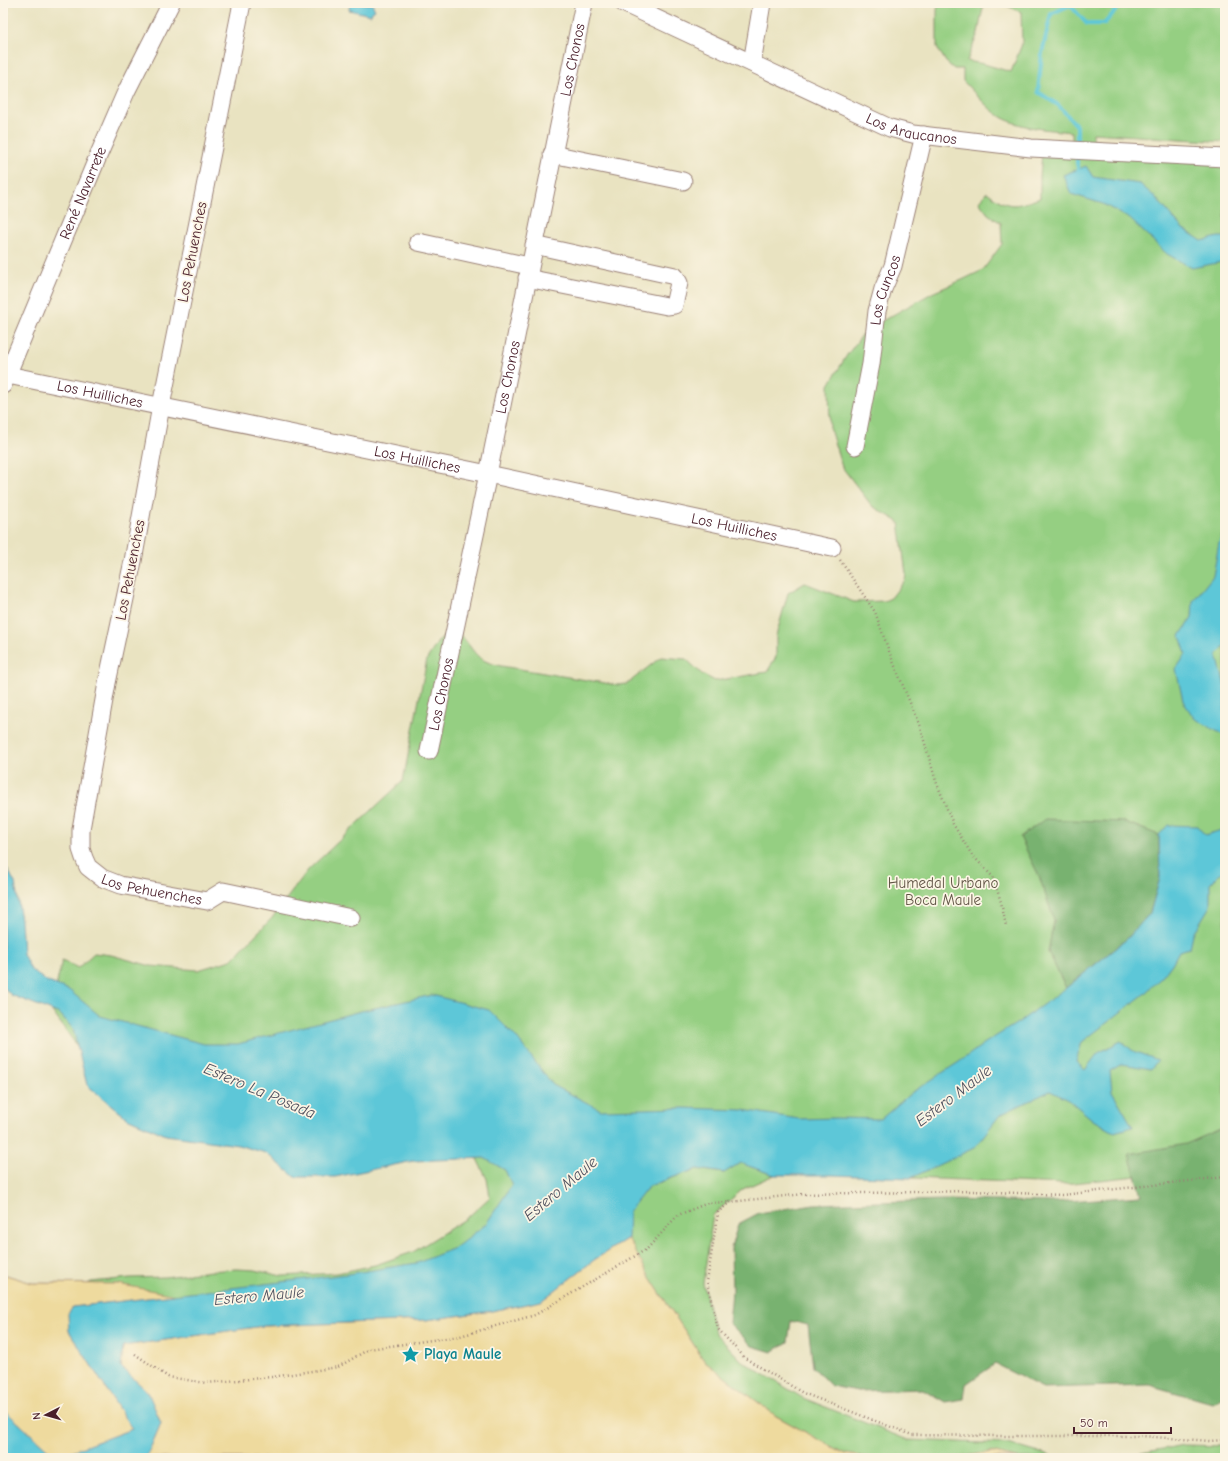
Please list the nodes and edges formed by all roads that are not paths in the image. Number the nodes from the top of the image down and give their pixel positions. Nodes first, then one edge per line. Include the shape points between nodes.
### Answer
1 (171, 3) edge
2 (242, 3) edge
3 (584, 3) edge
4 (623, 3) edge
5 (762, 3) edge
6 (752, 63) junction
7 (924, 135) junction
8 (552, 154) junction
9 (1225, 158) edge
10 (683, 181) dead end
11 (418, 242) dead end
12 (534, 245) junction
13 (528, 272) junction
14 (5, 378) edge
15 (161, 406) junction
16 (855, 446) dead end
17 (488, 474) junction
18 (832, 548) road end
19 (429, 750) dead end
20 (351, 918) dead end

1 - 14 street, René Navarrete via 126,92
2 - 15 street, Los Pehuenches
3 - 8 street, Los Chonos
4 - 6 street, Los Araucanos
5 - 6 street
6 - 7 street, Los Araucanos via 890,128
7 - 9 street, Los Araucanos via 1031,148
7 - 16 street, Los Cuncos via 893,266 877,310 871,364
8 - 10 street
8 - 12 street, Los Chonos
11 - 13 street
12 - 13 street, Los Chonos
12 - 13 street via 675,276 679,283 674,305 667,306
13 - 17 street, Los Chonos
14 - 15 street, Los Huilliches
15 - 17 street, Los Huilliches
15 - 20 street, Los Pehuenches via 133,561 107,683 80,838 84,858 88,867 95,873 120,885 207,901 223,891
17 - 18 street, Los Huilliches
17 - 19 street, Los Chonos

